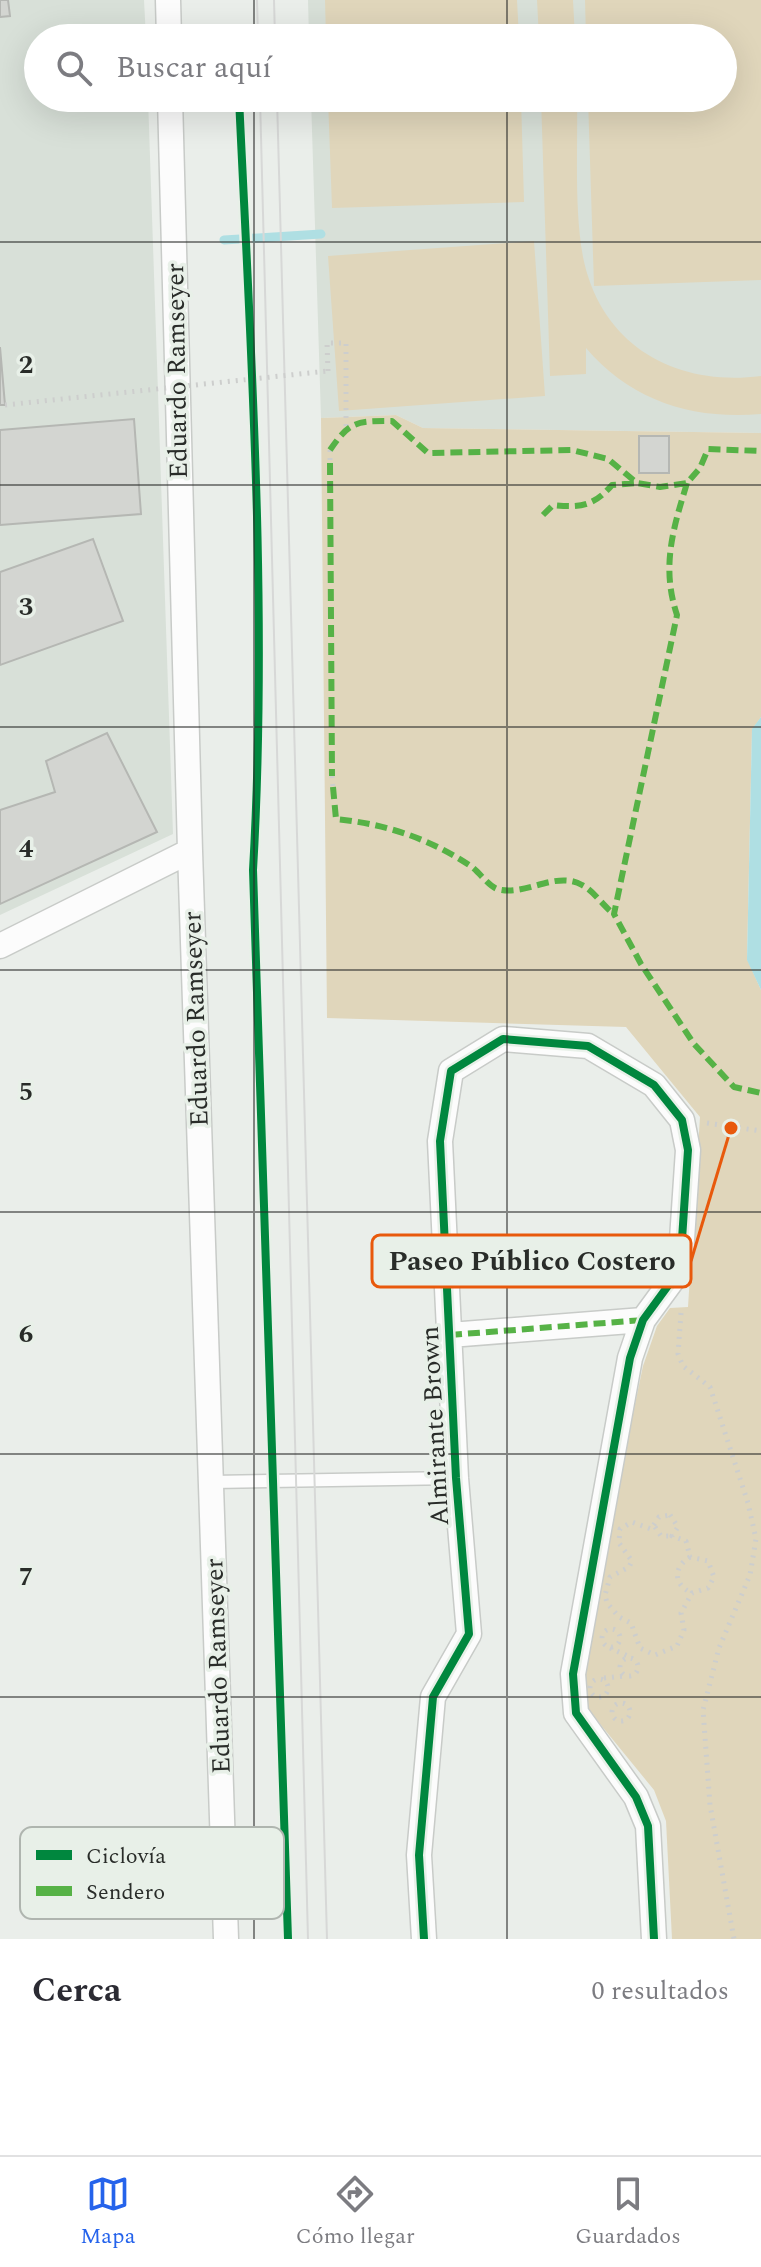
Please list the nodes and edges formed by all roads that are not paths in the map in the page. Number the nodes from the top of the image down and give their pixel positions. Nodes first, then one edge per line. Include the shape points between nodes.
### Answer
1 (168, 0) edge
2 (169, 24) edge
3 (170, 112) edge
4 (190, 851) junction
5 (0, 946) edge
6 (643, 1320) junction
7 (450, 1335) junction
8 (456, 1478) junction
9 (213, 1482) junction
10 (223, 1827) edge
11 (225, 1919) edge
12 (226, 1939) edge
13 (424, 1939) edge
14 (654, 1939) edge

1 - 2 street
3 - 4 street, Eduardo Ramseyer
4 - 5 street
4 - 9 street, Eduardo Ramseyer
6 - 7 street
6 - 7 street, Almirante Brown via 673,1279 681,1254 688,1150 682,1120 654,1085 588,1046 503,1039 451,1071 440,1141
6 - 14 street via 630,1358 573,1674 576,1713 636,1797 648,1826
7 - 8 street, Almirante Brown
8 - 9 lane
8 - 13 street, Almirante Brown via 469,1634 433,1697 419,1855
9 - 10 street, Eduardo Ramseyer
11 - 12 street, Eduardo Ramseyer

